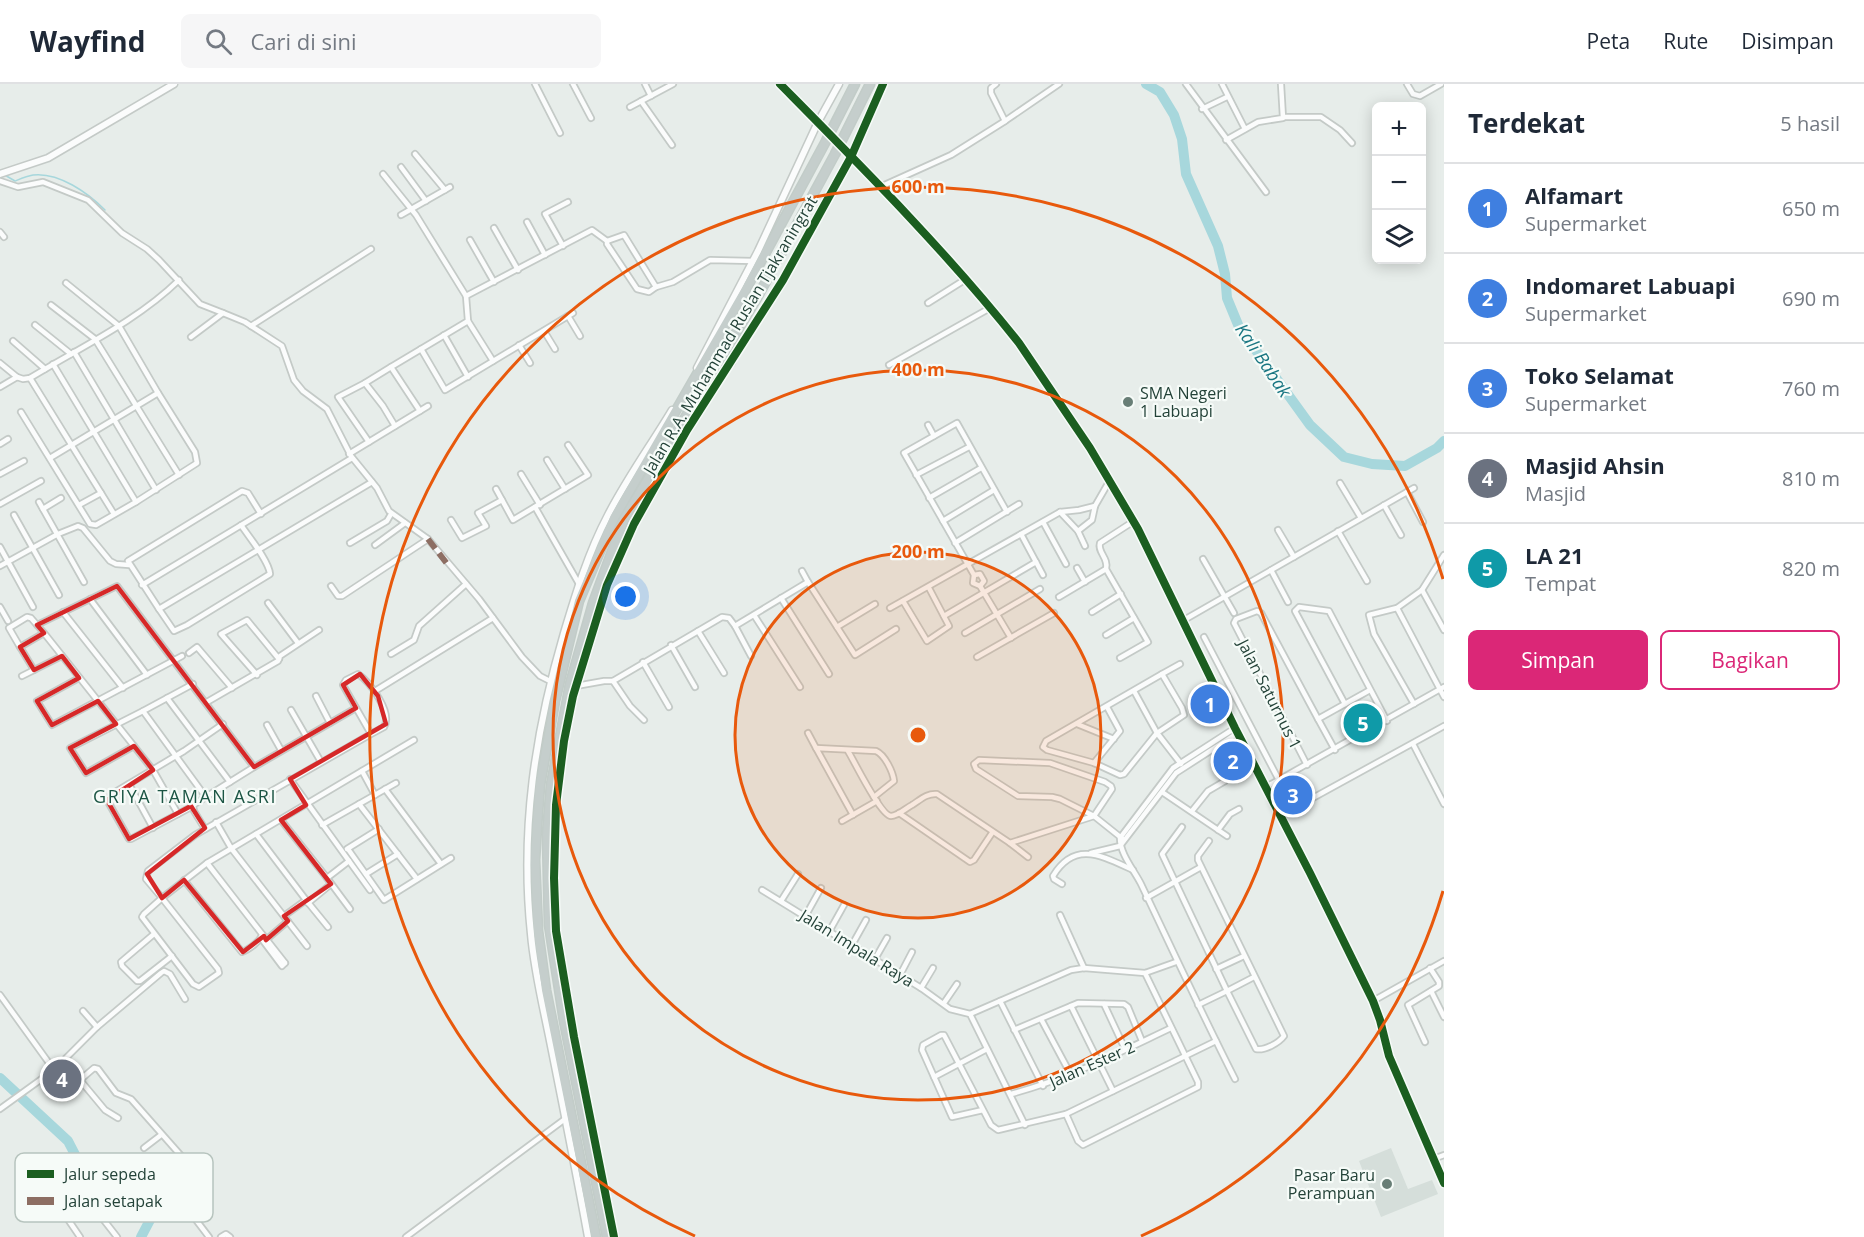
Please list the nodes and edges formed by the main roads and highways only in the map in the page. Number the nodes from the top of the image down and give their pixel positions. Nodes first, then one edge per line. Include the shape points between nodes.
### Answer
1 (855, 84) edge
2 (870, 84) edge
3 (730, 362) road end
4 (697, 368) road end
5 (688, 388) junction
6 (701, 389) junction
7 (688, 411) junction
8 (674, 416) junction
9 (660, 430) road end
10 (687, 430) road end
11 (596, 1237) edge
12 (607, 1237) edge

1 - 5 highway, Jalan R.A. Muhammad Ruslan Tjakraningrat, bridge via 746,289
2 - 6 highway, Jalan R.A. Muhammad Ruslan Tjakraningrat, bridge via 757,298
3 - 6 highway
4 - 5 highway
5 - 8 highway, Jalan R.A. Muhammad Ruslan Tjakraningrat
6 - 7 highway, Jalan R.A. Muhammad Ruslan Tjakraningrat
7 - 10 highway
7 - 12 highway, Jalan R.A. Muhammad Ruslan Tjakraningrat via 624,519 592,603 570,684 551,784 546,880 549,933
8 - 9 highway
8 - 11 highway, Jalan R.A. Muhammad Ruslan Tjakraningrat via 614,518 579,601 540,785 535,861 538,931 546,990

